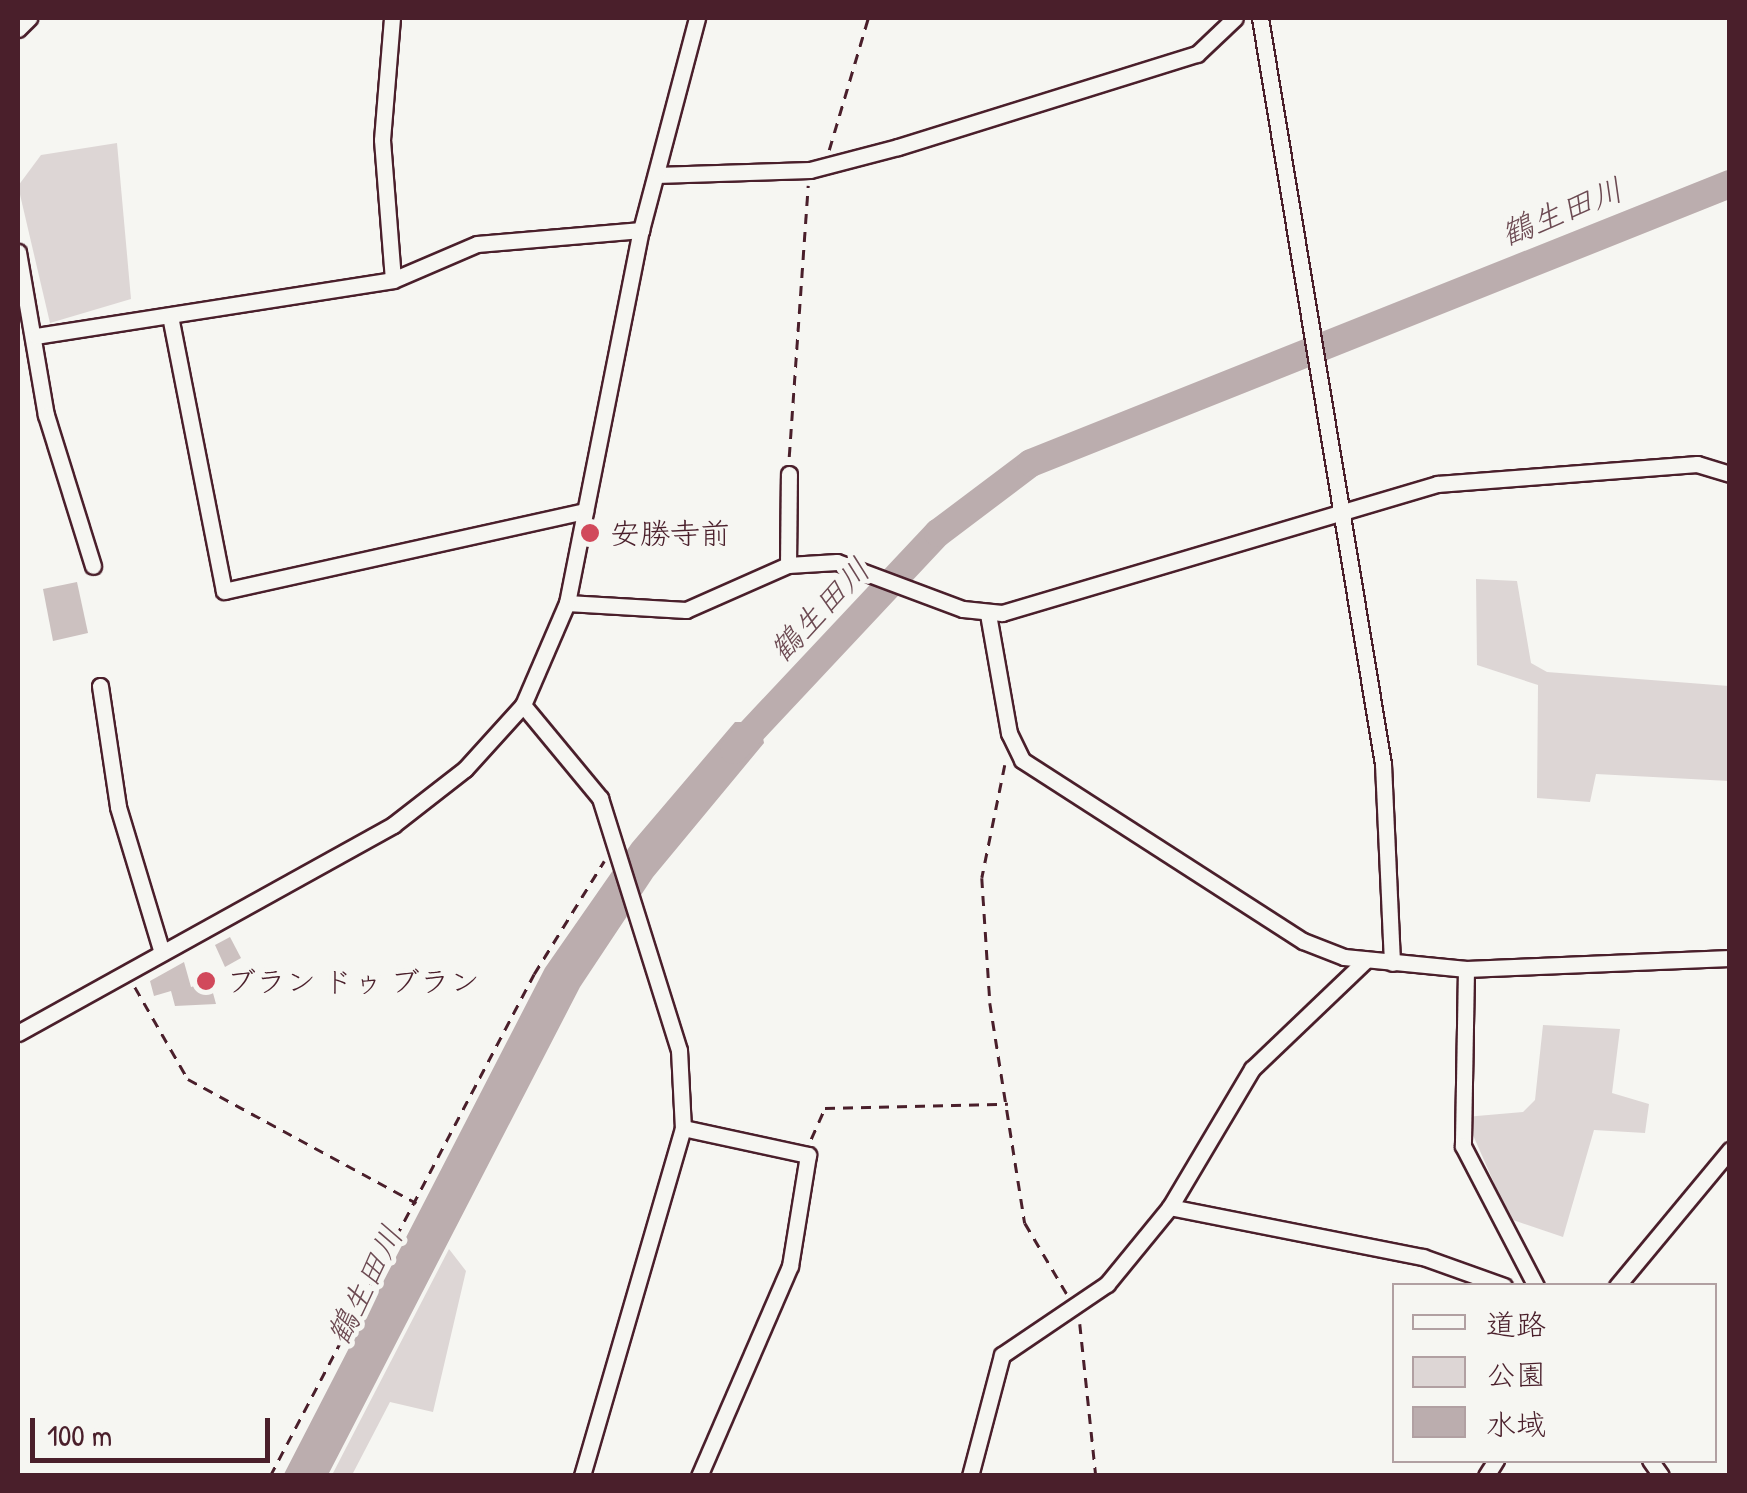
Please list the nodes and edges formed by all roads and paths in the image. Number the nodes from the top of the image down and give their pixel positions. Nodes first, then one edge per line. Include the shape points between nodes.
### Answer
1 (28, 18) edge
2 (392, 18) edge
3 (697, 18) edge
4 (868, 18) edge
5 (1235, 18) edge
6 (1260, 18) edge
7 (18, 29) edge
8 (817, 168) junction
9 (656, 175) junction
10 (641, 230) junction
11 (18, 252) edge
12 (393, 280) junction
13 (171, 321) junction
14 (36, 336) junction
15 (789, 474) joint
16 (1730, 474) edge
17 (585, 511) junction
18 (1340, 520) junction
19 (788, 565) junction
20 (92, 566) dead end
21 (567, 603) junction
22 (988, 614) junction
23 (100, 686) dead end
24 (523, 704) junction
25 (1014, 746) junction
26 (616, 849) junction
27 (162, 953) junction
28 (1730, 958) edge
29 (1366, 960) junction
30 (1392, 964) junction
31 (1466, 970) junction
32 (128, 972) junction
33 (18, 1033) edge
34 (1008, 1104) junction
35 (683, 1128) junction
36 (1730, 1150) edge
37 (808, 1155) junction
38 (416, 1202) junction
39 (1170, 1207) junction
40 (1496, 1283) edge
41 (1534, 1283) edge
42 (1619, 1283) edge
43 (1074, 1308) junction
44 (270, 1476) edge
45 (582, 1476) edge
46 (699, 1476) edge
47 (970, 1476) edge
48 (1096, 1476) edge

1 - 7 street
2 - 12 street via 382,140
3 - 9 street
4 - 8 path
5 - 8 street via 1198,54
6 - 18 street
8 - 9 street
8 - 15 path
9 - 10 street
10 - 12 street via 478,244
10 - 17 street
11 - 14 street
12 - 13 street
13 - 14 street
13 - 17 street via 224,591
14 - 20 street via 46,415
15 - 19 street
16 - 18 street via 1697,464 1506,474 1436,484
17 - 21 street
18 - 22 street
18 - 30 street via 1383,764
19 - 21 street via 686,610
19 - 22 street via 871,571
21 - 24 street
22 - 25 street
23 - 27 street via 118,807
24 - 26 street via 592,785
24 - 27 street via 405,817
25 - 29 street via 1186,874 1303,941
25 - 34 path via 986,829 982,878
26 - 35 street via 679,1050
26 - 38 path via 534,974
27 - 32 street
28 - 31 street
29 - 30 street
29 - 39 street via 1252,1069
30 - 31 street
31 - 41 street via 1463,1146
32 - 33 street
32 - 38 path via 188,1079
34 - 37 path via 819,1109
34 - 43 path via 1025,1222
35 - 37 street
35 - 45 street
36 - 42 street
37 - 46 street via 790,1266
38 - 44 path
39 - 40 street via 1423,1257
39 - 43 street via 1107,1284
43 - 47 street via 1002,1355
43 - 48 path

